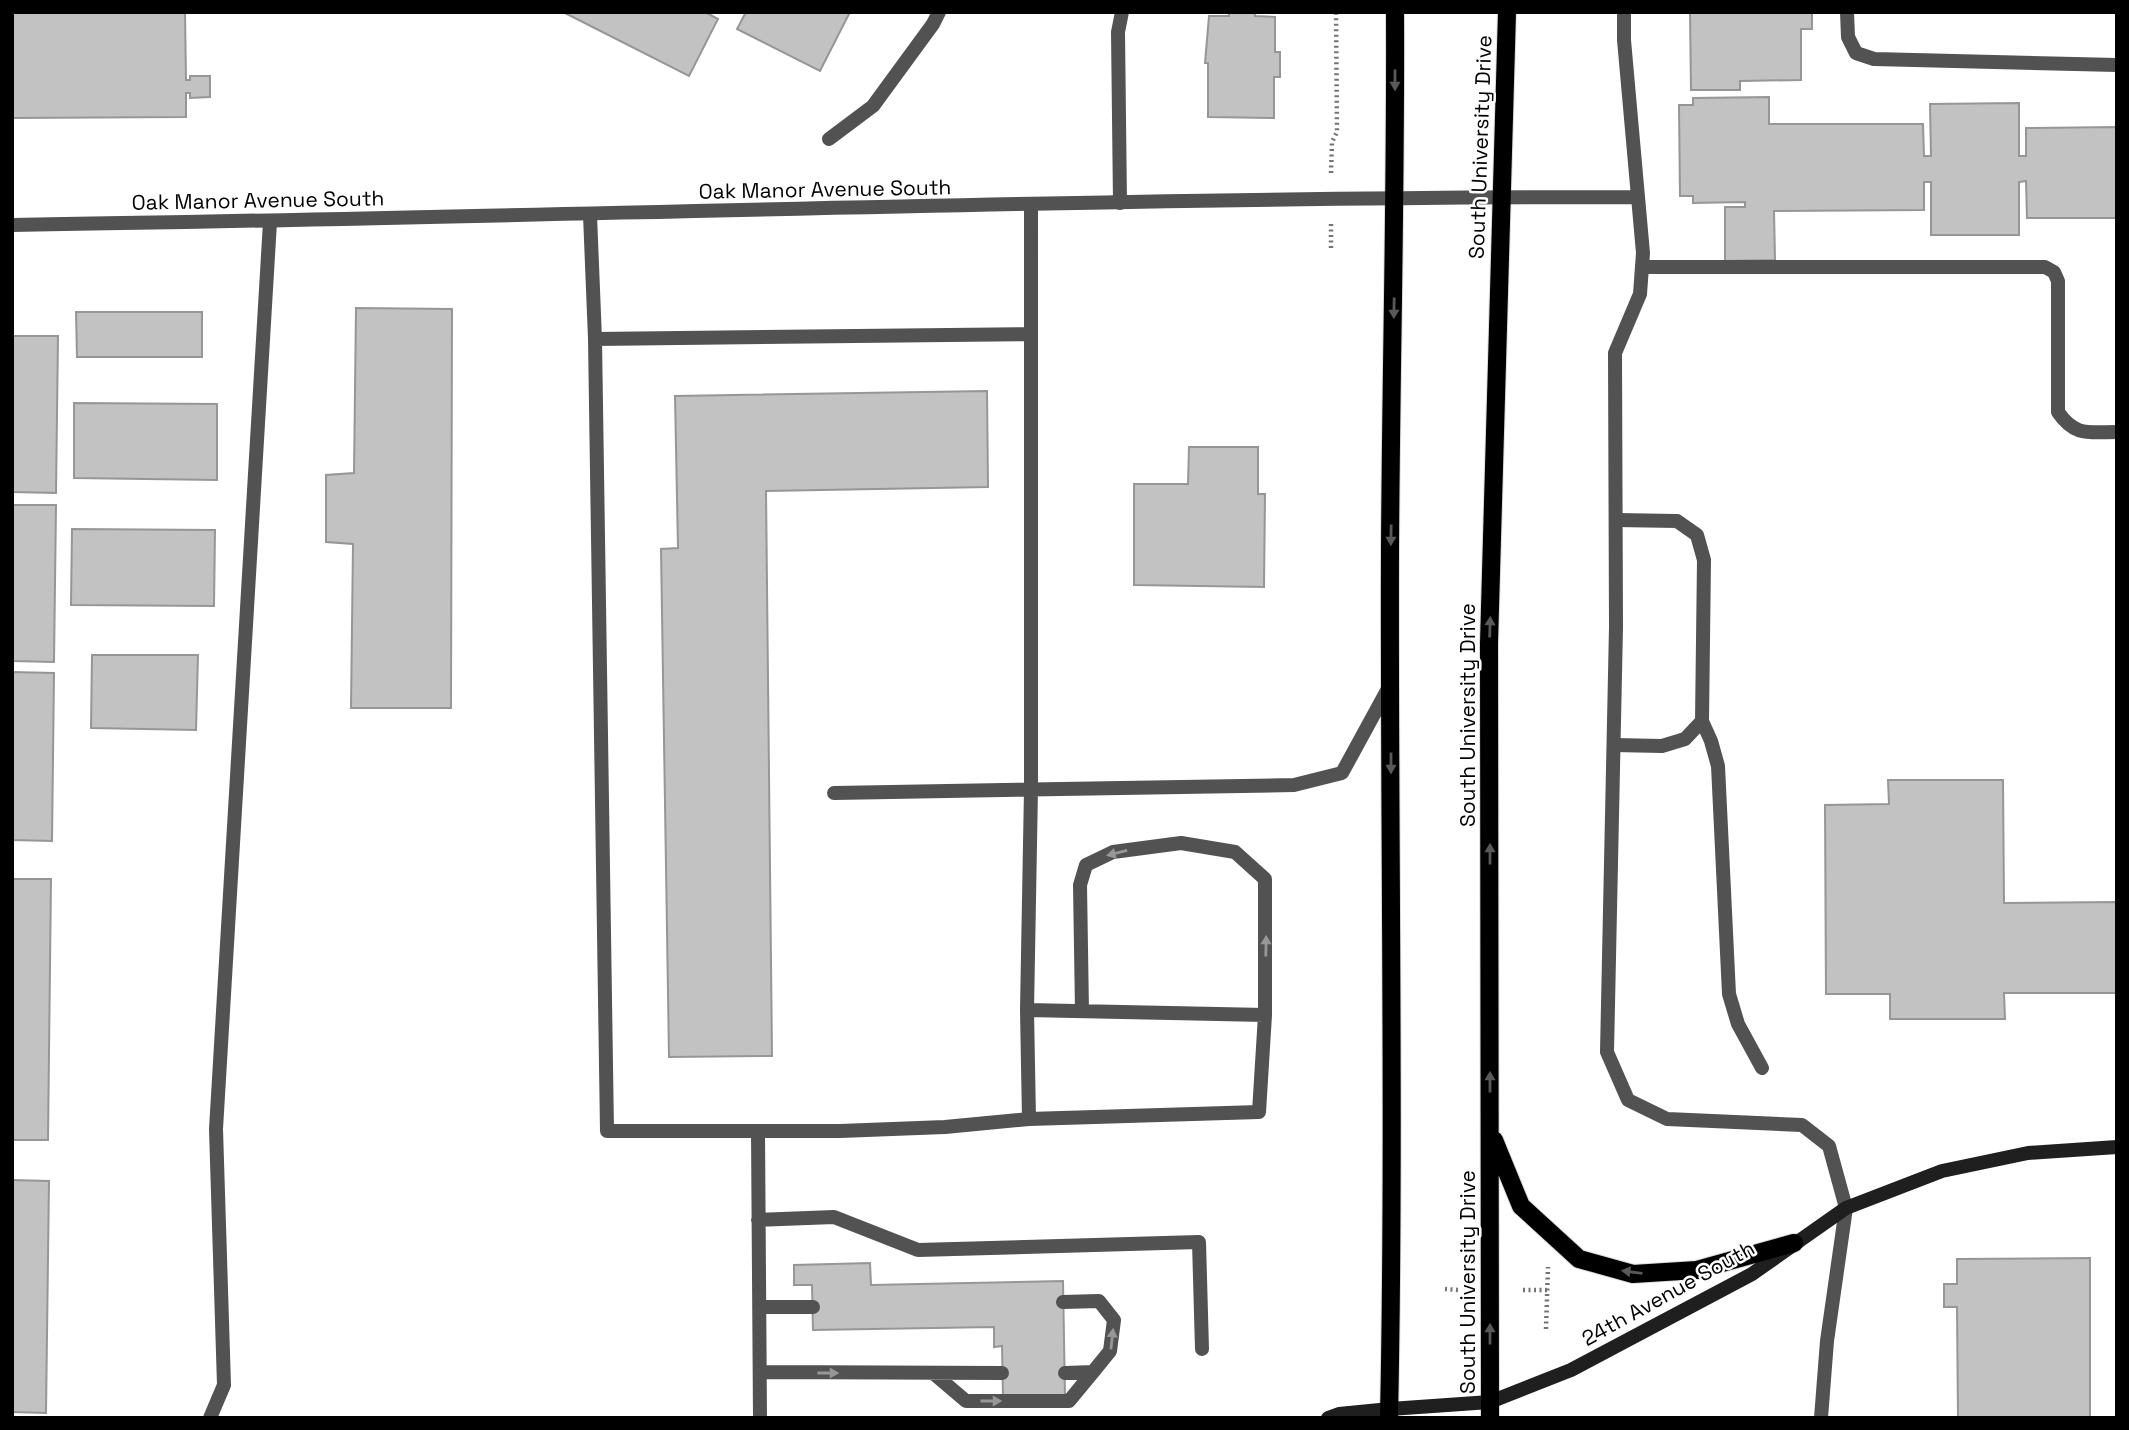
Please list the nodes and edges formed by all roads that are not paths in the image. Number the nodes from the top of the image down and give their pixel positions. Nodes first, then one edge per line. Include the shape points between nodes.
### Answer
1 (939, 12) edge
2 (1122, 12) edge
3 (1395, 12) edge
4 (1507, 12) edge
5 (1624, 12) edge
6 (1847, 12) edge
7 (2117, 65) edge
8 (829, 139) dead end
9 (1395, 197) junction
10 (1502, 197) junction
11 (1638, 197) junction
12 (1120, 203) junction
13 (1031, 204) junction
14 (590, 215) junction
15 (270, 222) junction
16 (12, 225) edge
17 (1642, 267) junction
18 (1030, 334) junction
19 (595, 339) junction
20 (2117, 432) edge
21 (1616, 520) junction
22 (1391, 684) junction
23 (1702, 721) junction
24 (1614, 745) junction
25 (1031, 789) junction
26 (834, 793) dead end
27 (1027, 1010) junction
28 (1082, 1011) junction
29 (1265, 1015) junction
30 (1762, 1068) dead end
31 (1030, 1119) junction
32 (1490, 1130) junction
33 (758, 1132) junction
34 (2117, 1147) edge
35 (1846, 1208) junction
36 (758, 1220) junction
37 (1794, 1243) junction
38 (1063, 1302) dead end
39 (759, 1307) junction
40 (813, 1307) dead end
41 (1202, 1349) dead end
42 (760, 1372) junction
43 (1093, 1372) junction
44 (933, 1373) junction
45 (1002, 1373) dead end
46 (1065, 1373) dead end
47 (1490, 1410) edge
48 (1389, 1413) edge
49 (210, 1418) edge
50 (760, 1418) edge
51 (1328, 1418) edge
52 (1821, 1418) edge

1 - 8 street via 873,106
2 - 12 street via 1118,32
3 -> 9 main road
4 - 10 main road, South University Drive
5 - 11 street
6 - 7 street via 1848,37 1856,53 1874,59
9 - 10 street, Oak Manor Avenue South
9 - 12 street, Oak Manor Avenue South
9 -> 22 main road
10 - 11 street, Oak Manor Avenue South
32 -> 10 main road, South University Drive via 1489,643
11 - 17 street
12 - 13 street, Oak Manor Avenue South
13 - 14 street, Oak Manor Avenue South
13 - 18 street
14 - 15 street, Oak Manor Avenue South
14 - 19 street
15 - 16 street, Oak Manor Avenue South
15 - 49 street via 216,1129 224,1385
17 - 20 street via 2045,267 2054,272 2057,281 2058,412 2080,433
17 - 21 street via 1640,295 1615,353
18 - 19 street
18 - 25 street
19 - 33 street via 607,1130
21 - 23 street via 1677,521 1698,535 1704,560
21 - 24 street
22 - 25 street via 1342,773 1294,785
22 -> 48 main road
23 - 24 street via 1685,739 1662,746
23 - 30 street via 1718,765 1729,994 1738,1024
24 - 35 street via 1607,1052 1628,1100 1667,1119 1802,1125 1829,1146
25 - 26 street
25 - 27 street
27 - 28 street
27 - 31 street
28 - 29 street
29 -> 28 street via 1265,879 1235,852 1181,843 1113,852 1086,865 1080,884
29 - 31 street via 1259,1112
31 - 33 street via 945,1127
37 -> 32 main road via 1697,1270 1633,1274 1579,1259 1521,1206
47 -> 32 main road, South University Drive
33 - 36 street
34 - 35 street, 24th Avenue South via 2028,1153 1942,1171
35 - 37 street, 24th Avenue South
35 - 52 street via 1826,1341
36 - 39 street
36 - 41 street via 834,1217 918,1250 1199,1242
37 - 47 street, 24th Avenue South via 1752,1274
43 -> 38 street via 1110,1351 1114,1320 1099,1301
39 - 40 street
39 - 42 street
42 -> 44 street
42 - 50 street
44 -> 43 street via 966,1401 1069,1401
43 - 46 street
44 - 45 street
47 - 48 street, 24th Avenue South
48 - 51 street, 24th Avenue South

